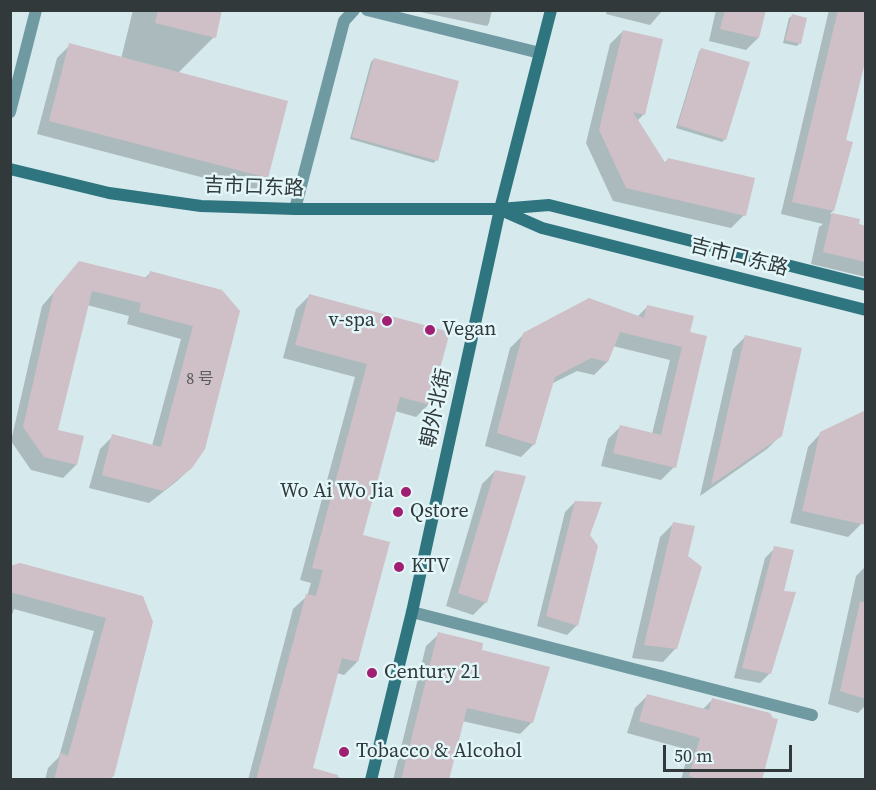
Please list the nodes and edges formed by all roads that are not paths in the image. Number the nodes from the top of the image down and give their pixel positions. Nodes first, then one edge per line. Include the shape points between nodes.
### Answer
1 (36, 10) edge
2 (354, 10) edge
3 (367, 10) edge
4 (551, 10) edge
5 (540, 53) junction
6 (10, 112) edge
7 (10, 169) edge
8 (295, 209) junction
9 (500, 209) junction
10 (866, 285) edge
11 (866, 310) edge
12 (412, 612) junction
13 (812, 715) dead end
14 (371, 780) edge

1 - 6 street
2 - 8 street via 344,21
3 - 5 street
4 - 5 street, 朝外北街
5 - 9 street, 朝外北街
7 - 8 street, 吉市口东路 via 109,194 201,206
8 - 9 street, 吉市口东路
9 - 10 street, 吉市口东路 via 549,205
9 - 11 street, 吉市口东路 via 542,228
9 - 12 street, 朝外北街
12 - 13 street
12 - 14 street, 朝外北街

